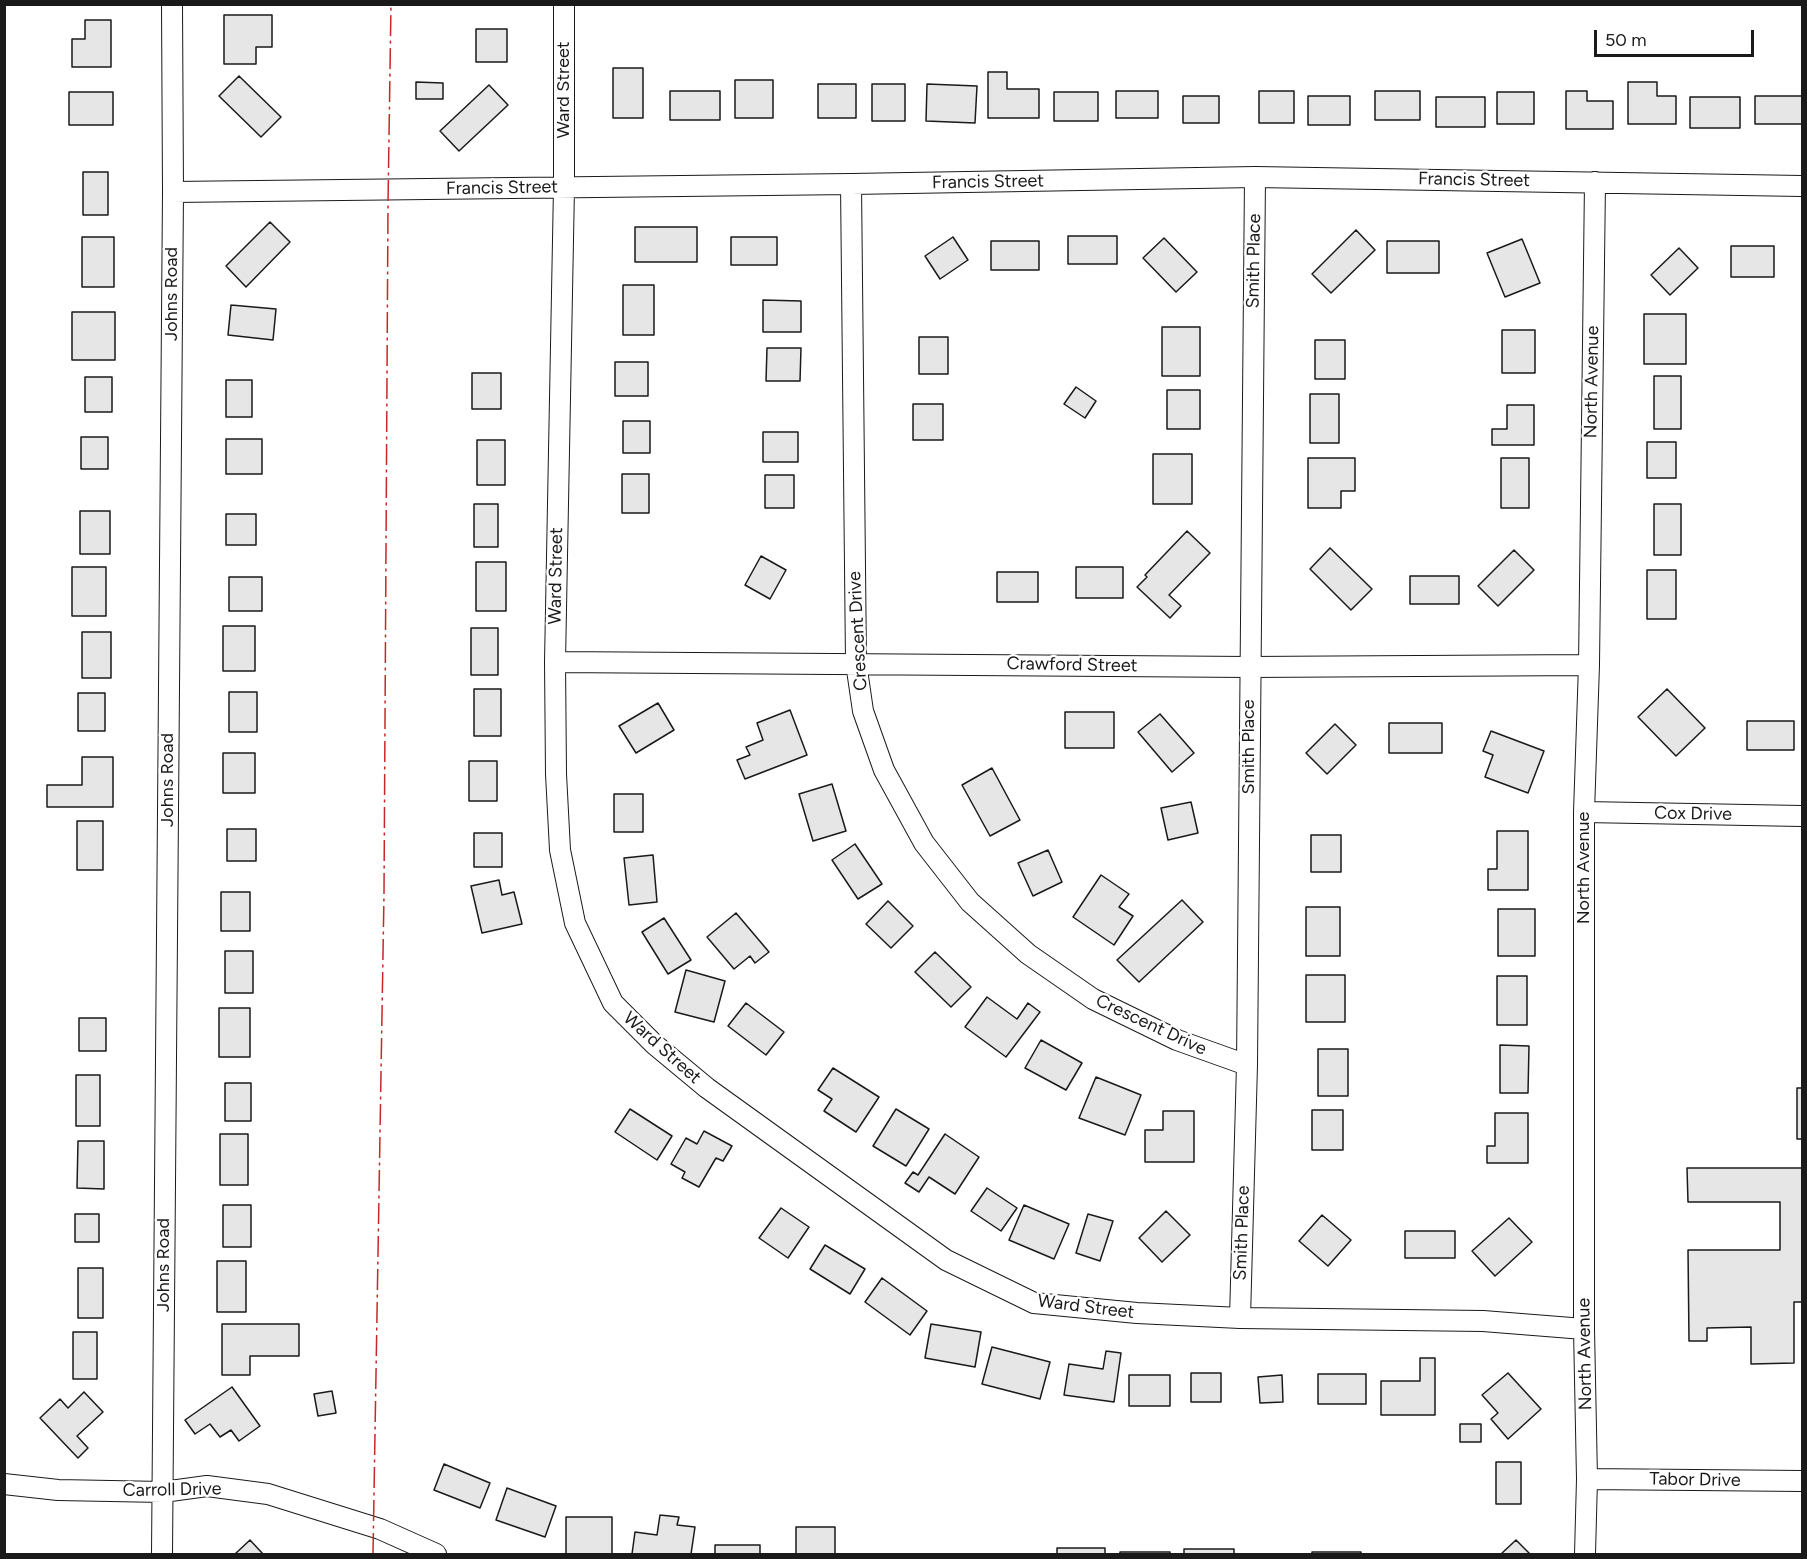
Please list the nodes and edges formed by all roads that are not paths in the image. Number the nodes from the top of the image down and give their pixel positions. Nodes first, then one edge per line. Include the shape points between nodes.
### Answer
1 (172, 4) edge
2 (564, 4) edge
3 (1255, 177) junction
4 (1595, 182) junction
5 (851, 184) junction
6 (1803, 186) edge
7 (564, 187) junction
8 (173, 192) junction
9 (555, 662) junction
10 (856, 663) junction
11 (1589, 665) junction
12 (1249, 667) junction
13 (1584, 812) junction
14 (1803, 816) edge
15 (1247, 1065) junction
16 (1240, 1318) junction
17 (1584, 1329) junction
18 (1587, 1479) junction
19 (1803, 1481) edge
20 (4, 1484) edge
21 (163, 1492) junction
22 (162, 1554) edge
23 (436, 1554) edge
24 (1585, 1554) edge

1 - 8 street, Johns Road
2 - 7 street, Ward Street
3 - 4 street, Francis Street
3 - 5 street, Francis Street
3 - 12 street, Smith Place
4 - 6 street, Francis Street
4 - 11 street, North Avenue
5 - 7 street, Francis Street
5 - 10 street, Crescent Drive
7 - 8 street, Francis Street
7 - 9 street, Ward Street
8 - 21 street, Johns Road
9 - 10 street, Crawford Street
9 - 16 street, Ward Street via 560,850 575,923 613,1003 654,1044 707,1088 946,1260 986,1281 1034,1303 1126,1313
10 - 12 street, Crawford Street
10 - 15 street, Crescent Drive via 863,711 884,770 924,843 970,902 1028,954 1093,999 1177,1040
11 - 12 street, Crawford Street
11 - 13 street, North Avenue
12 - 15 street, Smith Place
13 - 14 street, Cox Drive
13 - 17 street, North Avenue
15 - 16 street, Smith Place
16 - 17 street, Ward Street via 1483,1321
17 - 18 street, North Avenue
18 - 19 street, Tabor Drive
18 - 24 street, North Avenue
20 - 21 street, Carroll Drive via 58,1490
21 - 22 street, Johns Road
21 - 23 street, Carroll Drive via 207,1486 268,1494 380,1529

